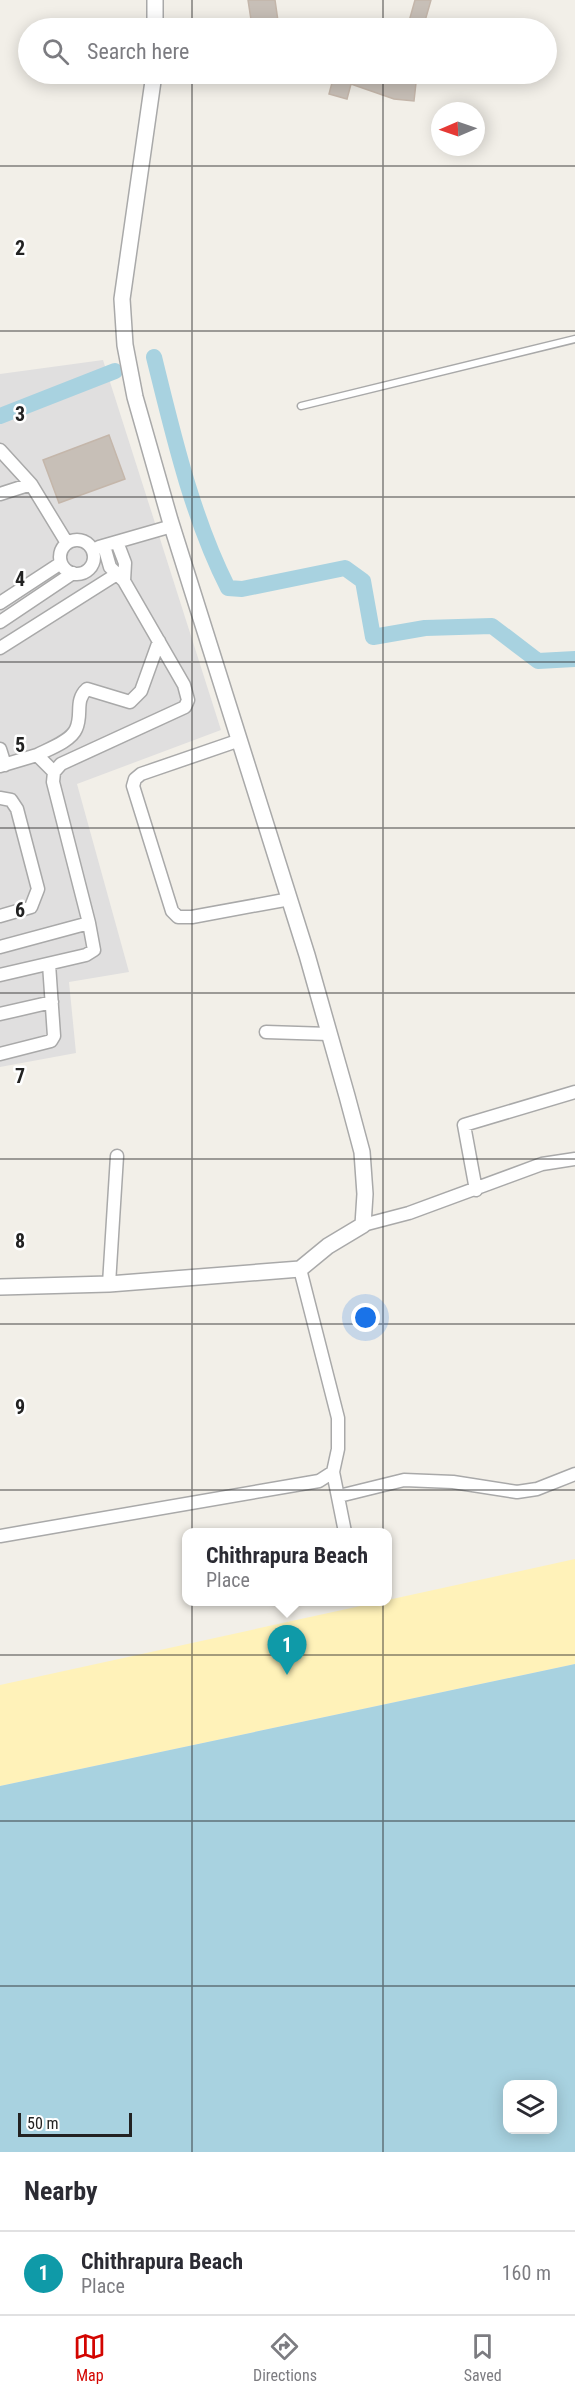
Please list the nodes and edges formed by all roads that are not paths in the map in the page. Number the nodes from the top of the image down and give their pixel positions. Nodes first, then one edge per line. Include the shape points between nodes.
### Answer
1 (155, 0) edge
2 (155, 18) edge
3 (153, 84) edge
4 (575, 339) edge
5 (301, 406) dead end
6 (0, 450) edge
7 (31, 484) junction
8 (0, 494) edge
9 (172, 526) junction
10 (67, 543) junction
11 (117, 543) junction
12 (98, 547) junction
13 (62, 563) junction
14 (73, 573) junction
15 (121, 577) junction
16 (0, 603) edge
17 (0, 622) edge
18 (159, 641) junction
19 (0, 648) edge
20 (240, 740) junction
21 (0, 749) edge
22 (38, 755) junction
23 (2, 765) edge
24 (54, 772) junction
25 (0, 798) edge
26 (290, 899) junction
27 (0, 916) edge
28 (89, 923) junction
29 (0, 947) edge
30 (49, 964) junction
31 (0, 975) edge
32 (52, 1002) junction
33 (0, 1014) edge
34 (266, 1032) dead end
35 (329, 1034) junction
36 (0, 1054) edge
37 (575, 1092) edge
38 (117, 1156) dead end
39 (575, 1159) edge
40 (476, 1190) junction
41 (363, 1225) junction
42 (300, 1269) junction
43 (109, 1284) junction
44 (0, 1287) edge
45 (333, 1472) junction
46 (575, 1474) edge
47 (339, 1496) junction
48 (344, 1528) edge
49 (0, 1536) edge

1 - 2 street
3 - 9 street via 122,299 125,345 135,397
4 - 5 lane
6 - 7 street
7 - 8 street
7 - 10 street
9 - 11 street
9 - 20 street
10 - 12 street via 78,540
10 - 13 street via 61,552
11 - 12 street
11 - 15 street via 125,563
12 - 14 street via 92,565 84,572
12 - 15 street
13 - 14 street
13 - 16 street
14 - 17 street
15 - 18 street
15 - 19 street
18 - 22 street via 136,698 122,702 87,689 79,700 77,728 72,735
18 - 24 street via 187,690 185,707 61,764
20 - 26 street
20 - 26 street via 135,778 133,786 172,911 178,917 192,917
21 - 23 street
22 - 23 street
22 - 24 street
24 - 28 street via 53,782
25 - 27 street via 11,800 17,809 38,889 31,907
26 - 35 street
28 - 29 street
28 - 30 street via 94,950
30 - 31 street
30 - 32 street
32 - 33 street
32 - 36 street via 51,1041
34 - 35 street
35 - 41 street via 362,1152
37 - 40 street via 464,1125
38 - 43 street
39 - 40 street via 542,1164
40 - 41 street
41 - 42 street
42 - 43 street
42 - 45 street via 338,1418
43 - 44 street
45 - 47 street
45 - 49 street via 319,1480
46 - 47 street via 537,1489 517,1492 453,1482 404,1480
47 - 48 street

